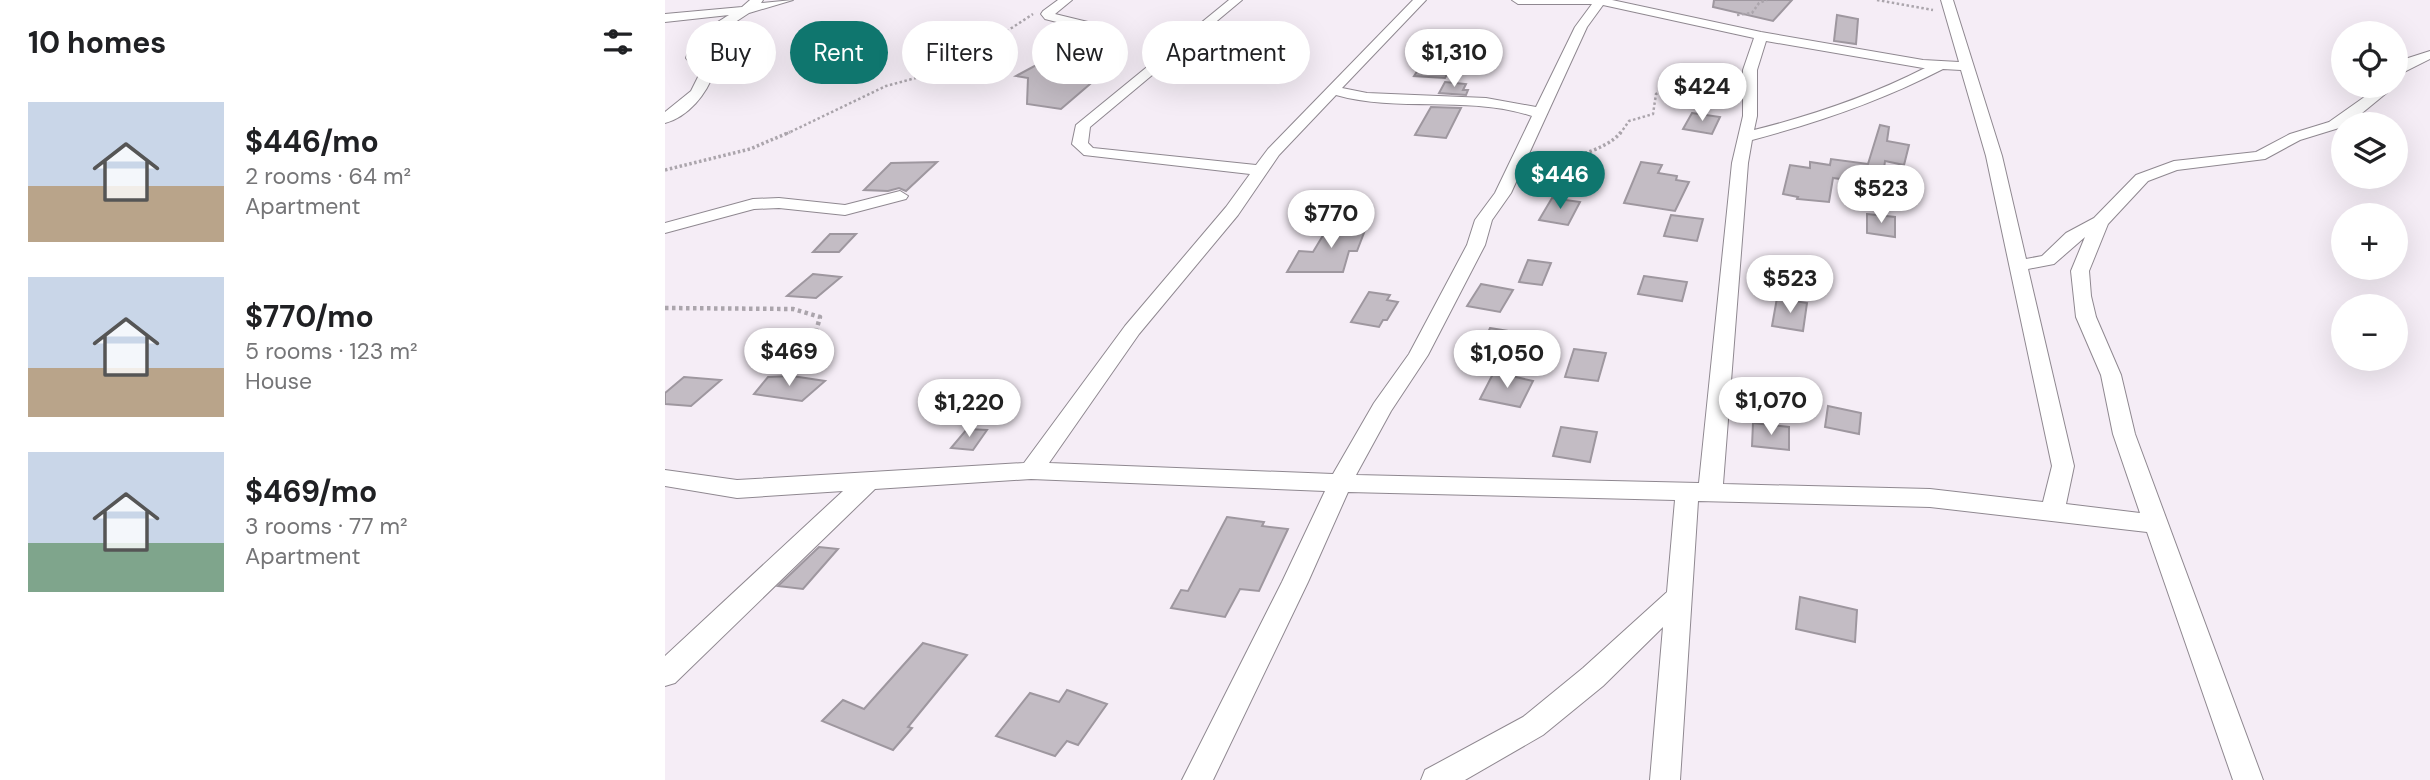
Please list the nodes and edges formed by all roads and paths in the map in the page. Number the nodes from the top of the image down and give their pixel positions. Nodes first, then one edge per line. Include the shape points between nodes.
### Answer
1 (787, 0) edge
2 (1066, 0) edge
3 (1236, 0) edge
4 (1420, 0) edge
5 (1518, 0) edge
6 (1600, 0) edge
7 (1767, 0) edge
8 (1877, 0) edge
9 (752, 5) edge
10 (1949, 6) edge
11 (1050, 9) junction
12 (665, 18) edge
13 (1068, 21) edge
14 (1717, 25) junction
15 (1761, 36) junction
16 (2430, 55) edge
17 (2408, 63) edge
18 (1938, 66) junction
19 (1966, 66) junction
20 (1749, 71) junction
21 (1334, 90) junction
22 (2371, 98) edge
23 (1542, 114) junction
24 (665, 119) edge
25 (1746, 137) junction
26 (665, 170) edge
27 (1261, 170) junction
28 (1512, 175) junction
29 (900, 196) dead end
30 (2100, 222) junction
31 (665, 228) edge
32 (2019, 266) junction
33 (665, 308) edge
34 (796, 368) dead end
35 (1031, 471) junction
36 (665, 478) edge
37 (869, 481) junction
38 (1340, 483) junction
39 (1698, 493) junction
40 (2052, 512) junction
41 (2156, 524) junction
42 (1677, 598) junction
43 (665, 674) edge
44 (1197, 780) edge
45 (1436, 780) edge
46 (1665, 780) edge
47 (2248, 780) edge

1 - 9 street
2 - 11 street
3 - 27 street via 1083,125 1080,144 1089,152
4 - 21 street
5 - 6 street
6 - 14 street
6 - 23 street via 1581,27
7 - 14 path via 1752,13
8 - 10 path
9 - 12 street
9 - 24 street via 703,38 693,58 707,72 705,82 695,97
10 - 19 street
11 - 13 street via 1049,16
11 - 26 path via 1029,16 949,69 886,86 750,149
14 - 15 street
15 - 18 street
15 - 20 street
16 - 17 street
18 - 19 street
18 - 25 street via 1886,93
19 - 32 street via 1994,156
20 - 25 street
20 - 28 path via 1693,77 1656,94 1653,114 1629,121 1615,140
21 - 23 street via 1412,101 1517,106
21 - 27 street
22 - 30 street via 2334,125 2295,137 2260,156 2174,166 2142,178
23 - 28 street
25 - 39 street via 1730,296
27 - 35 street via 1132,330
28 - 38 street via 1484,220 1476,245 1418,355
29 - 31 street via 845,210 753,204
30 - 32 street via 2072,237 2048,260
30 - 41 street via 2080,271 2082,296
32 - 40 street via 2063,466
33 - 34 path via 793,309 820,317
35 - 37 street
35 - 38 street
36 - 37 street via 737,489
37 - 43 street
38 - 39 street
38 - 44 street
39 - 40 street via 1930,498
39 - 42 street
40 - 41 street
41 - 47 street
42 - 45 street via 1533,726
42 - 46 street

